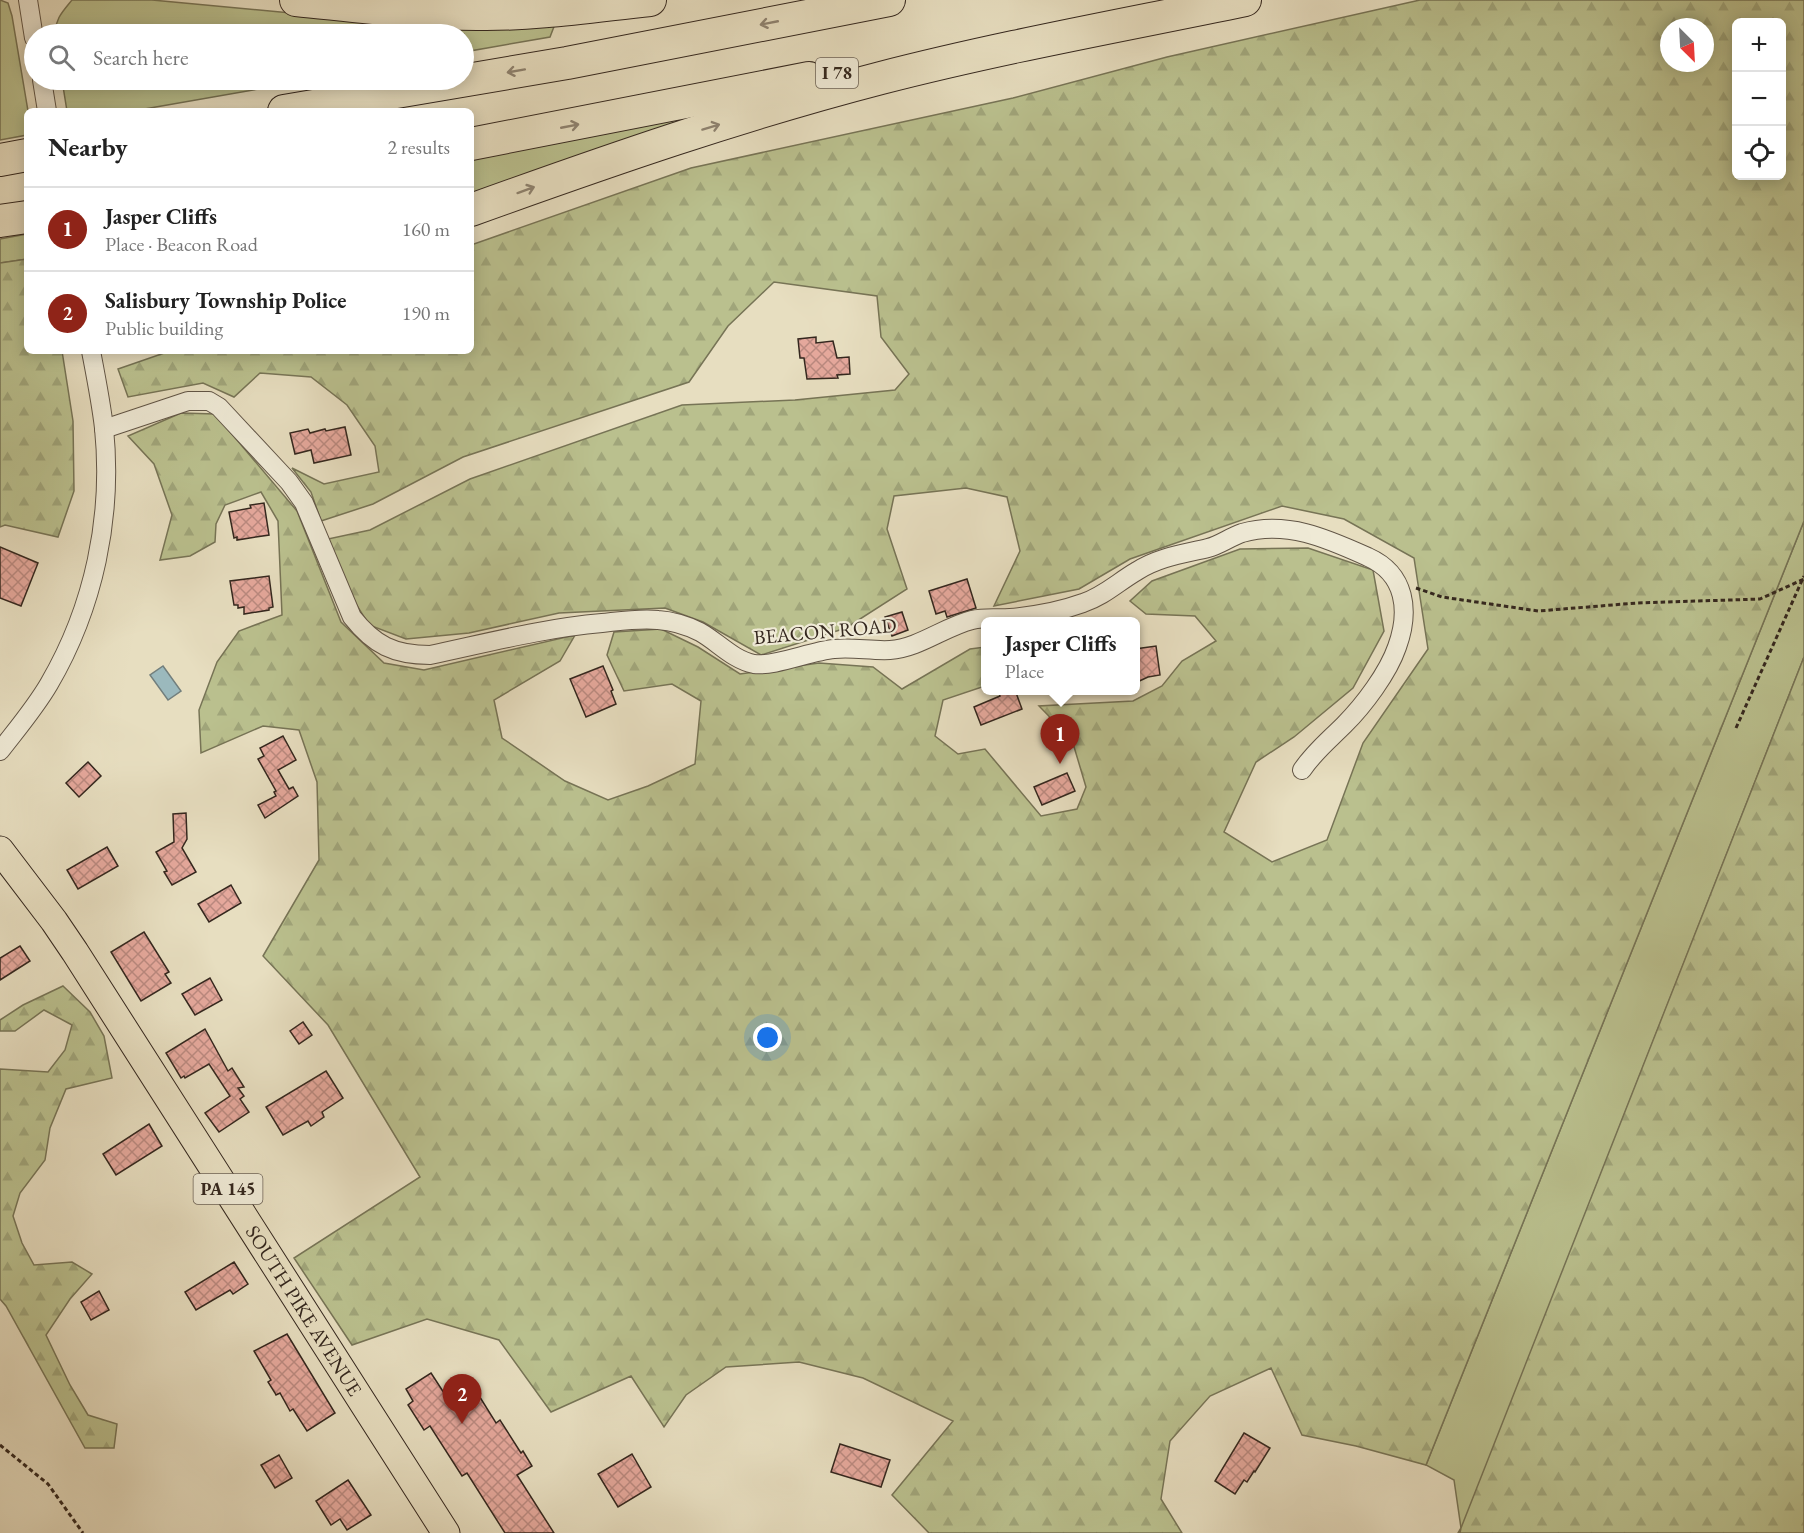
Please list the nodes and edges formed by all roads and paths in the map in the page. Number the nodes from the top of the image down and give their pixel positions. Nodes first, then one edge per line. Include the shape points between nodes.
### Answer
1 (28, 0) edge
2 (296, 0) edge
3 (650, 0) edge
4 (889, 0) edge
5 (1203, 0) edge
6 (1245, 0) edge
7 (32, 24) edge
8 (474, 79) edge
9 (44, 90) edge
10 (408, 90) edge
11 (47, 108) edge
12 (302, 108) edge
13 (474, 143) edge
14 (24, 156) edge
15 (0, 160) edge
16 (474, 209) edge
17 (24, 217) edge
18 (0, 221) edge
19 (92, 354) edge
20 (104, 429) junction
21 (1804, 578) edge
22 (1398, 581) junction
23 (1015, 617) edge
24 (981, 619) edge
25 (1736, 728) dead end
26 (0, 751) edge
27 (1302, 770) dead end
28 (0, 850) edge
29 (0, 1445) edge
30 (83, 1533) edge
31 (446, 1533) edge

1 - 7 street
2 - 3 highway via 477,14
4 -> 8 highway
13 -> 5 highway, I 78
16 -> 6 highway via 701,130 881,78
9 - 11 street
10 -> 12 highway
14 - 15 highway
17 - 18 highway
19 - 20 street
20 - 24 street, BEACON ROAD via 188,401 204,400 219,407 304,503 352,617 363,632 378,644 411,655 430,655 560,627 643,619 682,625 740,659 754,664 770,663 830,649 904,648
20 - 26 street via 106,479 96,570 66,651 49,684
21 - 22 path via 1760,599 1538,611 1442,597
21 - 25 path
22 - 23 street, BEACON ROAD via 1383,564 1325,538 1283,527 1241,534 1210,548 1157,560 1082,604
22 - 27 street via 1402,630 1388,668 1344,726 1312,755
28 - 31 main road, SOUTH PIKE AVENUE / PA 145 via 69,943
29 - 30 path via 48,1484

